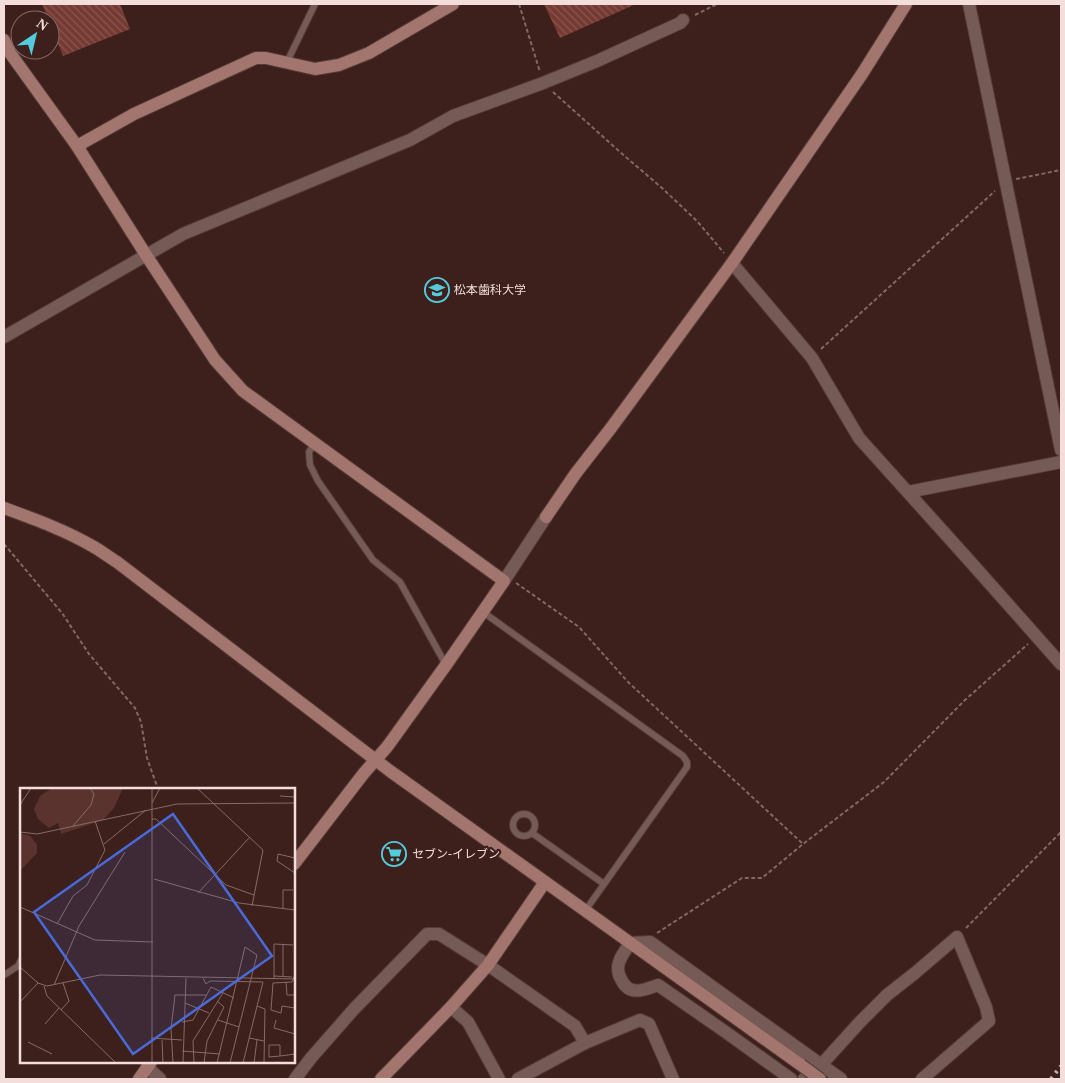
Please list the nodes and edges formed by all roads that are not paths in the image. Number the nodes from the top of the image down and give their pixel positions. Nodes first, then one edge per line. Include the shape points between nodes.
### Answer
1 (315, 4) edge
2 (452, 4) edge
3 (906, 4) edge
4 (969, 4) edge
5 (684, 20) road end
6 (4, 40) edge
7 (287, 62) junction
8 (77, 146) junction
9 (146, 255) junction
10 (732, 263) junction
11 (4, 337) edge
12 (315, 443) junction
13 (1061, 450) edge
14 (1061, 462) edge
15 (908, 492) junction
16 (4, 508) edge
17 (504, 581) junction
18 (483, 612) junction
19 (1061, 664) edge
20 (446, 665) junction
21 (375, 760) junction
22 (532, 833) dead end
23 (295, 863) edge
24 (545, 882) junction
25 (604, 884) junction
26 (586, 911) junction
27 (630, 943) junction
28 (20, 962) edge
29 (488, 965) junction
30 (4, 976) edge
31 (451, 1007) junction
32 (585, 1043) junction
33 (149, 1064) edge
34 (821, 1065) junction
35 (139, 1079) edge
36 (160, 1079) edge
37 (295, 1079) edge
38 (382, 1079) edge
39 (499, 1079) edge
40 (518, 1079) edge
41 (673, 1079) edge
42 (791, 1079) edge
43 (804, 1079) edge
44 (820, 1079) edge
45 (841, 1079) edge
46 (922, 1079) edge

1 - 7 lane
2 - 7 street via 369,53 339,65 315,69
3 - 10 street via 862,74
4 - 13 street
5 - 9 street via 598,61 453,116 410,140 183,234
6 - 8 street
7 - 8 street via 256,58 134,114
8 - 9 street
9 - 11 street
9 - 12 street via 215,360 243,391
10 - 15 street via 812,358 859,438
10 - 17 street via 576,473
12 - 17 street
12 - 20 lane via 309,452 310,465 318,481 373,560 400,582
14 - 15 street
15 - 19 street
16 - 21 street via 70,534 117,562
17 - 18 street
18 - 20 street
18 - 25 lane via 687,762 687,767
20 - 21 street
21 - 23 street
21 - 24 street
22 - 25 lane
24 - 26 street
24 - 29 street
25 - 26 lane
26 - 27 street
27 - 34 street via 650,942
27 - 42 street via 618,967 623,985 631,991 658,985
27 - 44 street, bridge
28 - 30 lane
29 - 31 street
29 - 32 street via 575,1026
29 - 37 street via 439,934 427,934 354,1009
31 - 38 street
31 - 39 street via 468,1022
32 - 40 street
32 - 41 street via 640,1020 649,1024
33 - 35 street
33 - 36 street
34 - 43 street
34 - 45 street
34 - 46 street via 887,995 957,937 989,1021

